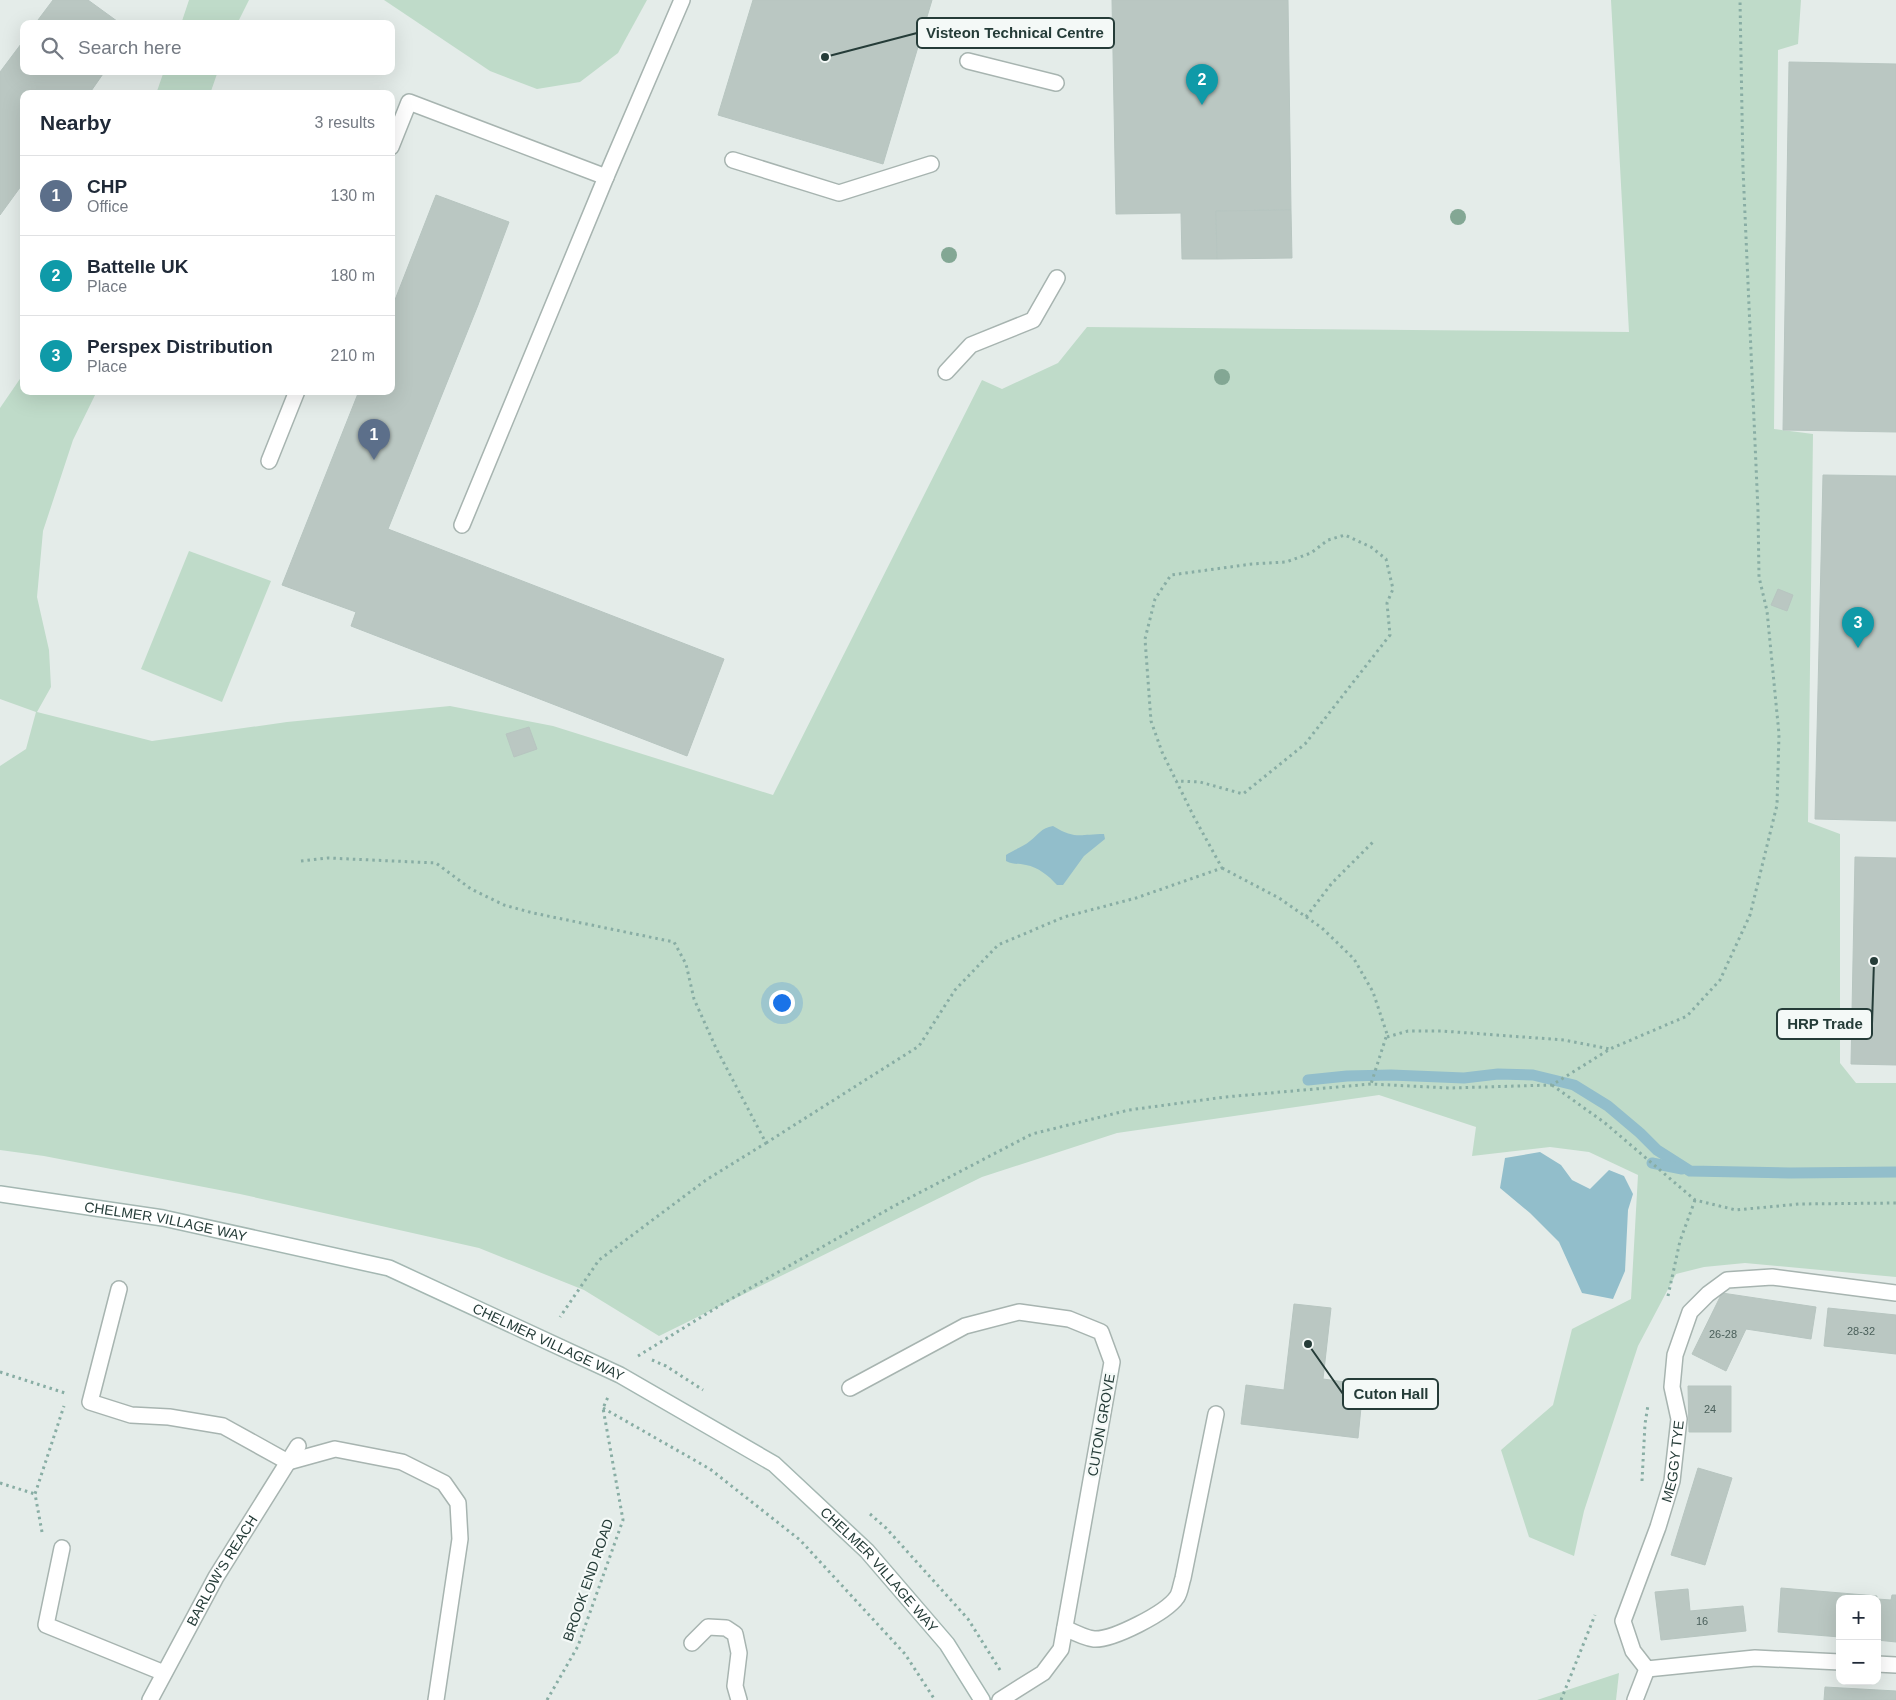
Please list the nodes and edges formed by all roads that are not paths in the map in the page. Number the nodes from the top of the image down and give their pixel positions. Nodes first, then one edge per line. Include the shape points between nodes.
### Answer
1 (682, 0) edge
2 (968, 61) dead end
3 (1056, 83) dead end
4 (395, 137) edge
5 (733, 160) dead end
6 (931, 164) dead end
7 (606, 176) junction
8 (1057, 278) dead end
9 (946, 372) dead end
10 (294, 395) edge
11 (269, 462) dead end
12 (462, 524) dead end
13 (0, 1194) edge
14 (119, 1289) dead end
15 (1896, 1293) edge
16 (850, 1388) dead end
17 (1216, 1414) dead end
18 (298, 1446) dead end
19 (288, 1462) junction
20 (62, 1548) road end
21 (1065, 1628) junction
22 (692, 1643) dead end
23 (1836, 1662) edge
24 (1881, 1664) edge
25 (1896, 1665) edge
26 (1647, 1668) junction
27 (164, 1673) junction
28 (150, 1700) edge
29 (436, 1700) edge
30 (739, 1700) edge
31 (982, 1700) edge
32 (1000, 1700) edge
33 (1635, 1700) edge

1 - 7 street
2 - 3 street
4 - 7 street via 409,102
5 - 6 street via 839,193
7 - 12 street
8 - 9 street via 1033,320 971,345
10 - 11 street
13 - 31 street, CHELMER VILLAGE WAY via 163,1218 389,1268 620,1375 774,1464 867,1551 947,1644
14 - 19 street via 90,1402 131,1416 169,1417 223,1426
15 - 26 street, MEGGY TYE via 1772,1277 1727,1280 1690,1312 1675,1355 1672,1387 1679,1419 1672,1481 1623,1621 1633,1651
16 - 21 street, CUTON GROVE via 965,1326 1020,1312 1070,1319 1101,1332 1112,1362
17 - 21 street via 1177,1597 1137,1625 1112,1637 1093,1639
18 - 19 street, BARLOW'S REACH
19 - 27 street, BARLOW'S REACH via 216,1576
19 - 29 street via 335,1449 402,1462 444,1483 458,1503 460,1539
20 - 27 street via 46,1625
21 - 32 street, CUTON GROVE via 1061,1649 1043,1673
22 - 30 street via 708,1627 726,1628 735,1634 739,1654 735,1686
23 - 26 street via 1755,1658
24 - 25 street
26 - 33 street
27 - 28 street, BARLOW'S REACH

